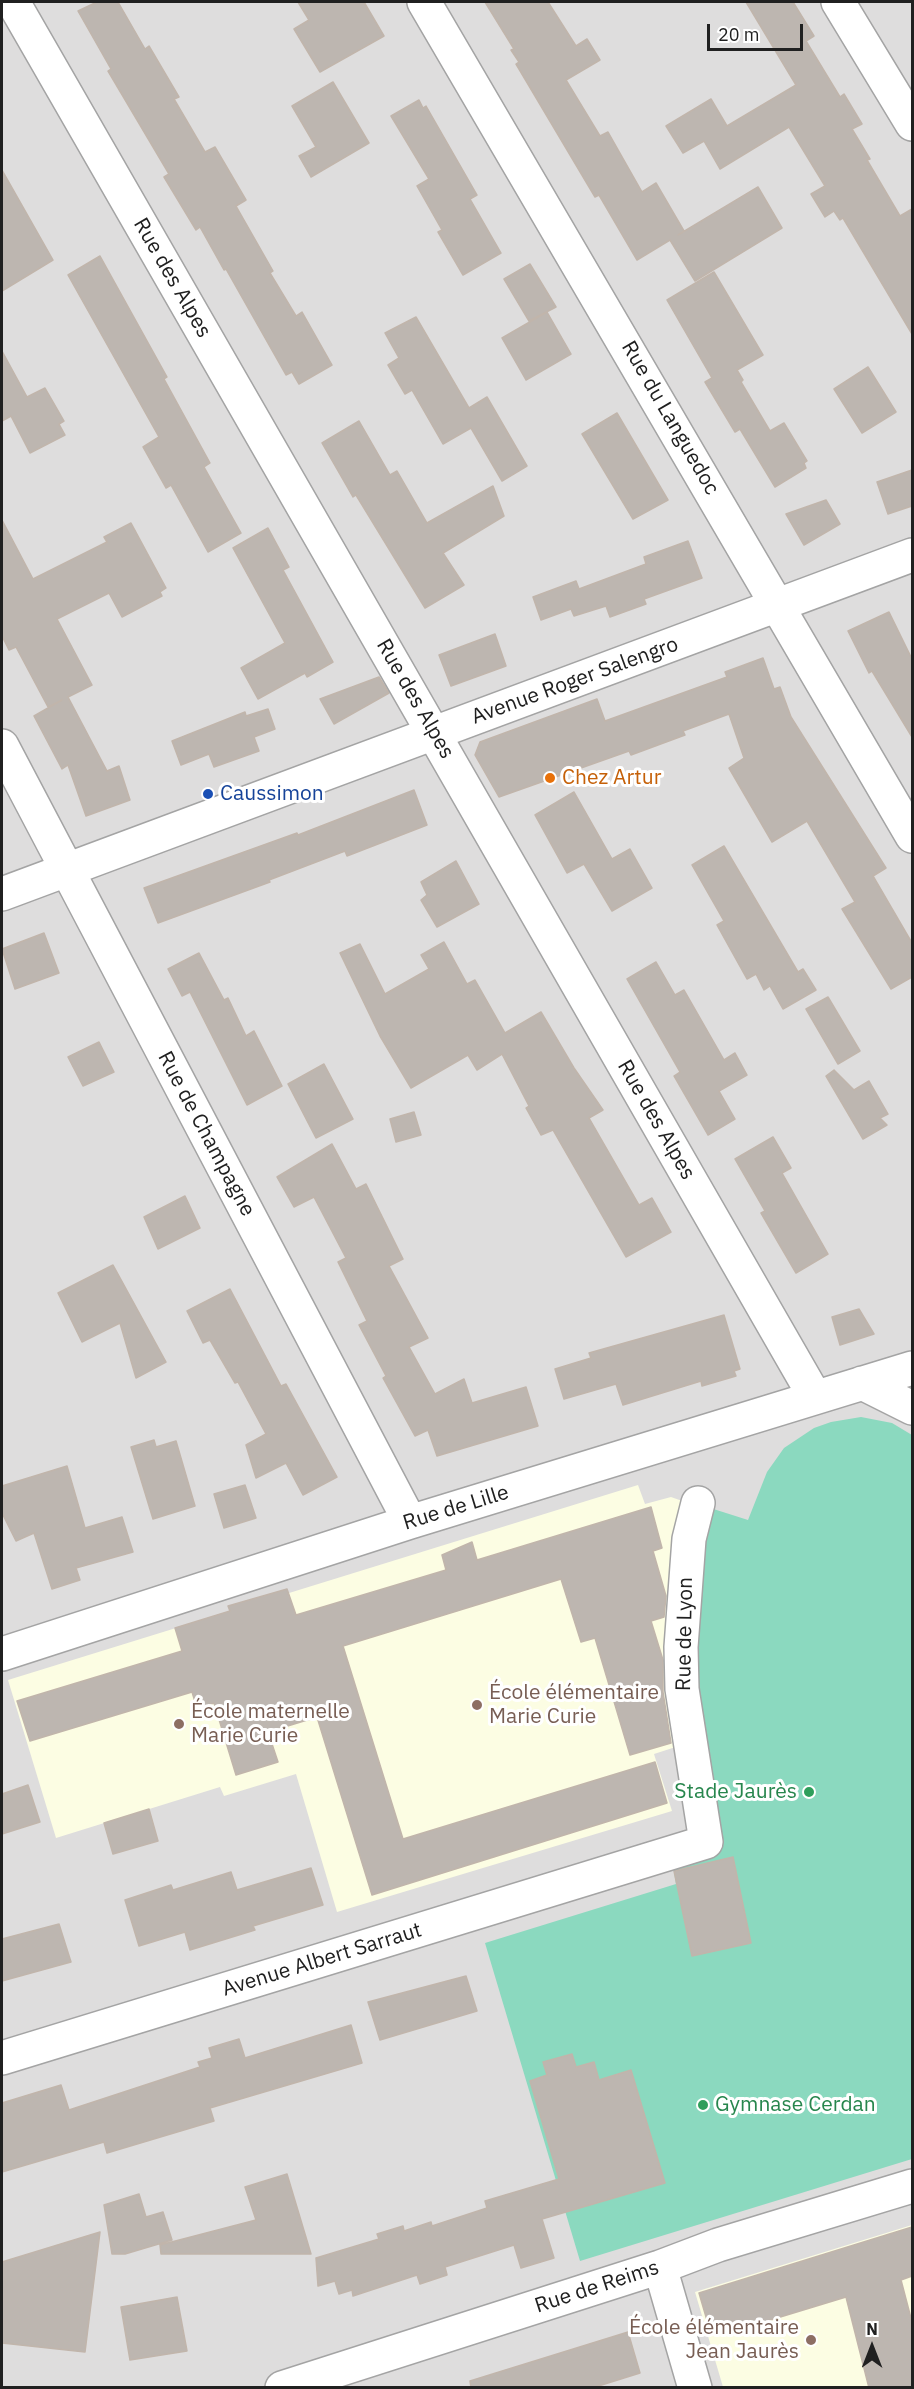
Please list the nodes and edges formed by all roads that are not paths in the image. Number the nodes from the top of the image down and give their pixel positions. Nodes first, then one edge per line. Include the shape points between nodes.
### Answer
1 (13, 2) edge
2 (424, 2) edge
3 (838, 2) edge
4 (912, 124) edge
5 (912, 555) edge
6 (780, 605) junction
7 (434, 732) junction
8 (2, 746) edge
9 (912, 836) edge
10 (67, 869) junction
11 (2, 894) edge
12 (912, 1368) edge
13 (862, 1383) junction
14 (815, 1397) junction
15 (912, 1408) edge
16 (698, 1503) dead end
17 (410, 1522) junction
18 (2, 1653) edge
19 (643, 1862) joint
20 (2, 2058) edge
21 (912, 2186) edge
22 (660, 2267) junction
23 (282, 2388) edge
24 (695, 2388) edge

1 - 7 street, Rue des Alpes
2 - 6 street, Rue du Languedoc
3 - 4 street
5 - 6 street, Avenue Roger Salengro
6 - 7 street, Avenue Roger Salengro
6 - 9 street, Rue du Languedoc
7 - 10 street, Avenue Roger Salengro
7 - 14 street, Rue des Alpes
8 - 10 street, Rue de Champagne
10 - 11 street, Avenue Roger Salengro
10 - 17 street, Rue de Champagne
12 - 13 street, Rue de Lille
13 - 14 street, Rue de Lille
13 - 15 street
14 - 17 street, Rue de Lille
16 - 19 street, Rue de Lyon via 689,1539 681,1658 682,1689 705,1842
17 - 18 street, Rue de Lille
19 - 20 street, Avenue Albert Sarraut
21 - 22 street, Rue de Reims via 718,2245
22 - 23 street, Rue de Reims
22 - 24 street

